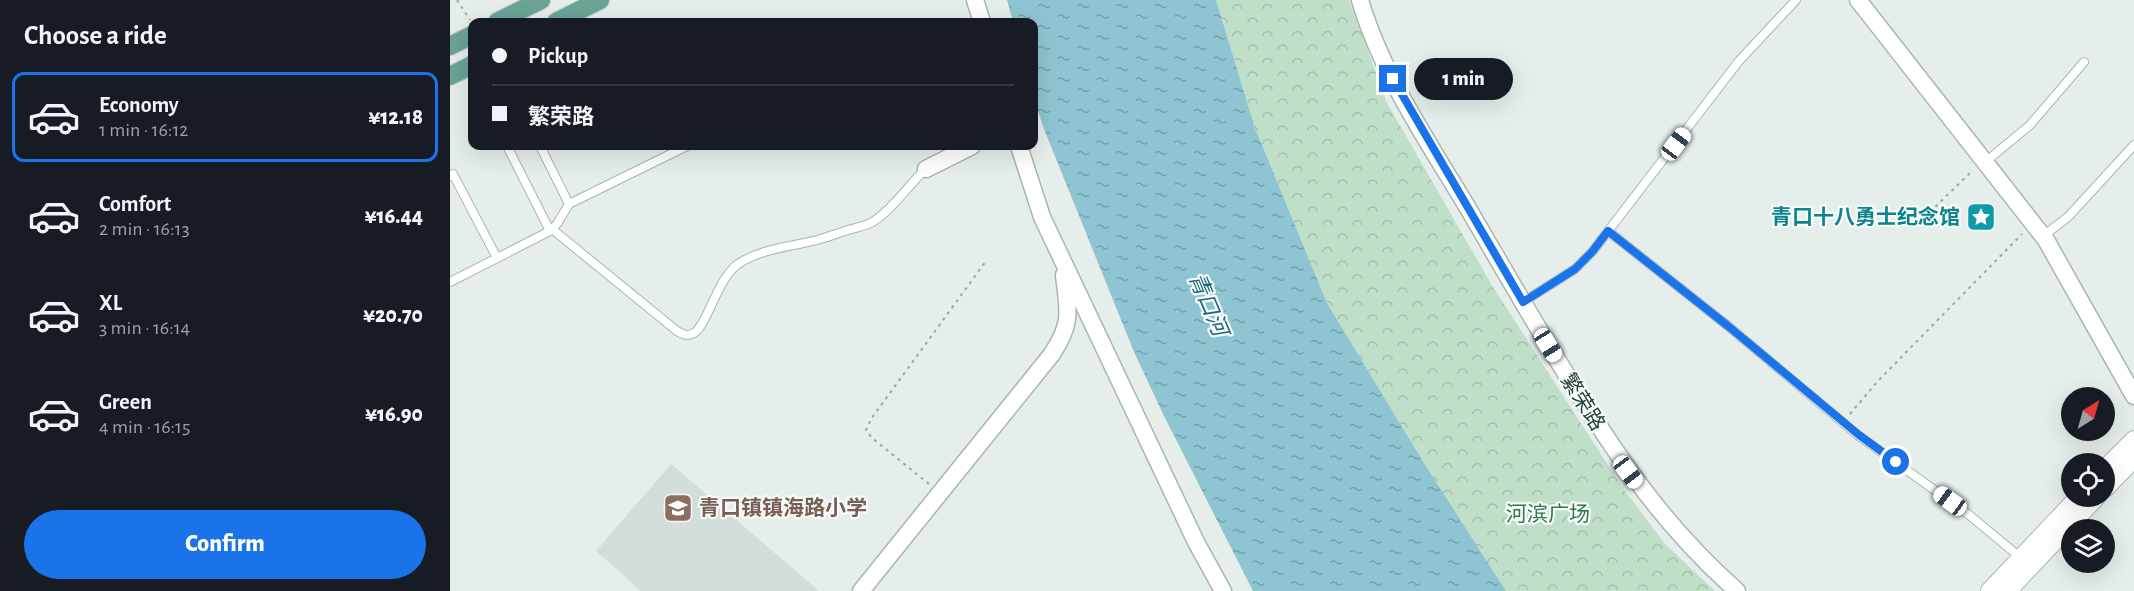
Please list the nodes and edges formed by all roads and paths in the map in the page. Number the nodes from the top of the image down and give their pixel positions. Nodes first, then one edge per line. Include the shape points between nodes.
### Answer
1 (457, 0) edge
2 (541, 0) edge
3 (600, 0) edge
4 (975, 0) edge
5 (1360, 0) edge
6 (1796, 0) edge
7 (1858, 0) edge
8 (468, 18) edge
9 (504, 18) edge
10 (564, 18) edge
11 (981, 18) edge
12 (468, 37) edge
13 (450, 46) edge
14 (2084, 62) dead end
15 (468, 70) edge
16 (450, 76) edge
17 (2134, 145) edge
18 (509, 150) edge
19 (542, 150) edge
20 (679, 150) edge
21 (964, 150) edge
22 (1020, 150) edge
23 (1983, 162) junction
24 (926, 168) joint
25 (450, 176) edge
26 (569, 204) junction
27 (1930, 212) dead end
28 (551, 230) junction
29 (2038, 230) junction
30 (1608, 231) junction
31 (497, 258) junction
32 (986, 261) dead end
33 (1063, 262) junction
34 (450, 282) edge
35 (1523, 302) junction
36 (2134, 396) edge
37 (1844, 422) junction
38 (2134, 440) edge
39 (2134, 458) edge
40 (2115, 459) edge
41 (2115, 478) edge
42 (940, 493) junction
43 (2070, 507) edge
44 (2087, 507) edge
45 (2021, 558) junction
46 (861, 591) edge
47 (1222, 591) edge
48 (1737, 591) edge
49 (1990, 591) edge
50 (2007, 591) edge

1 - 8 path
2 - 9 main road
3 - 10 main road
4 - 11 street
5 - 35 street, 繁荣路 via 1384,61
6 - 30 lane via 1739,61
7 - 23 street
12 - 13 main road
14 - 23 lane via 2030,125
15 - 16 main road
17 - 29 lane via 2068,217
18 - 28 lane
19 - 26 lane
20 - 26 lane
21 - 24 street
22 - 33 street via 1037,204
23 - 27 path
23 - 29 street
24 - 28 lane via 895,204 873,222 765,251 738,264 716,293 700,327 684,335
25 - 31 lane via 453,174
26 - 28 lane
28 - 31 lane
29 - 36 street
29 - 37 path via 1934,322
30 - 35 lane via 1575,269
30 - 37 lane
31 - 34 lane
32 - 42 path via 866,430
33 - 42 street via 1068,320 1063,337
33 - 47 street
35 - 48 street, 繁荣路 via 1634,479 1674,529
37 - 45 lane
38 - 40 main road
39 - 41 main road
42 - 46 street
43 - 45 main road
44 - 50 main road
45 - 49 main road

